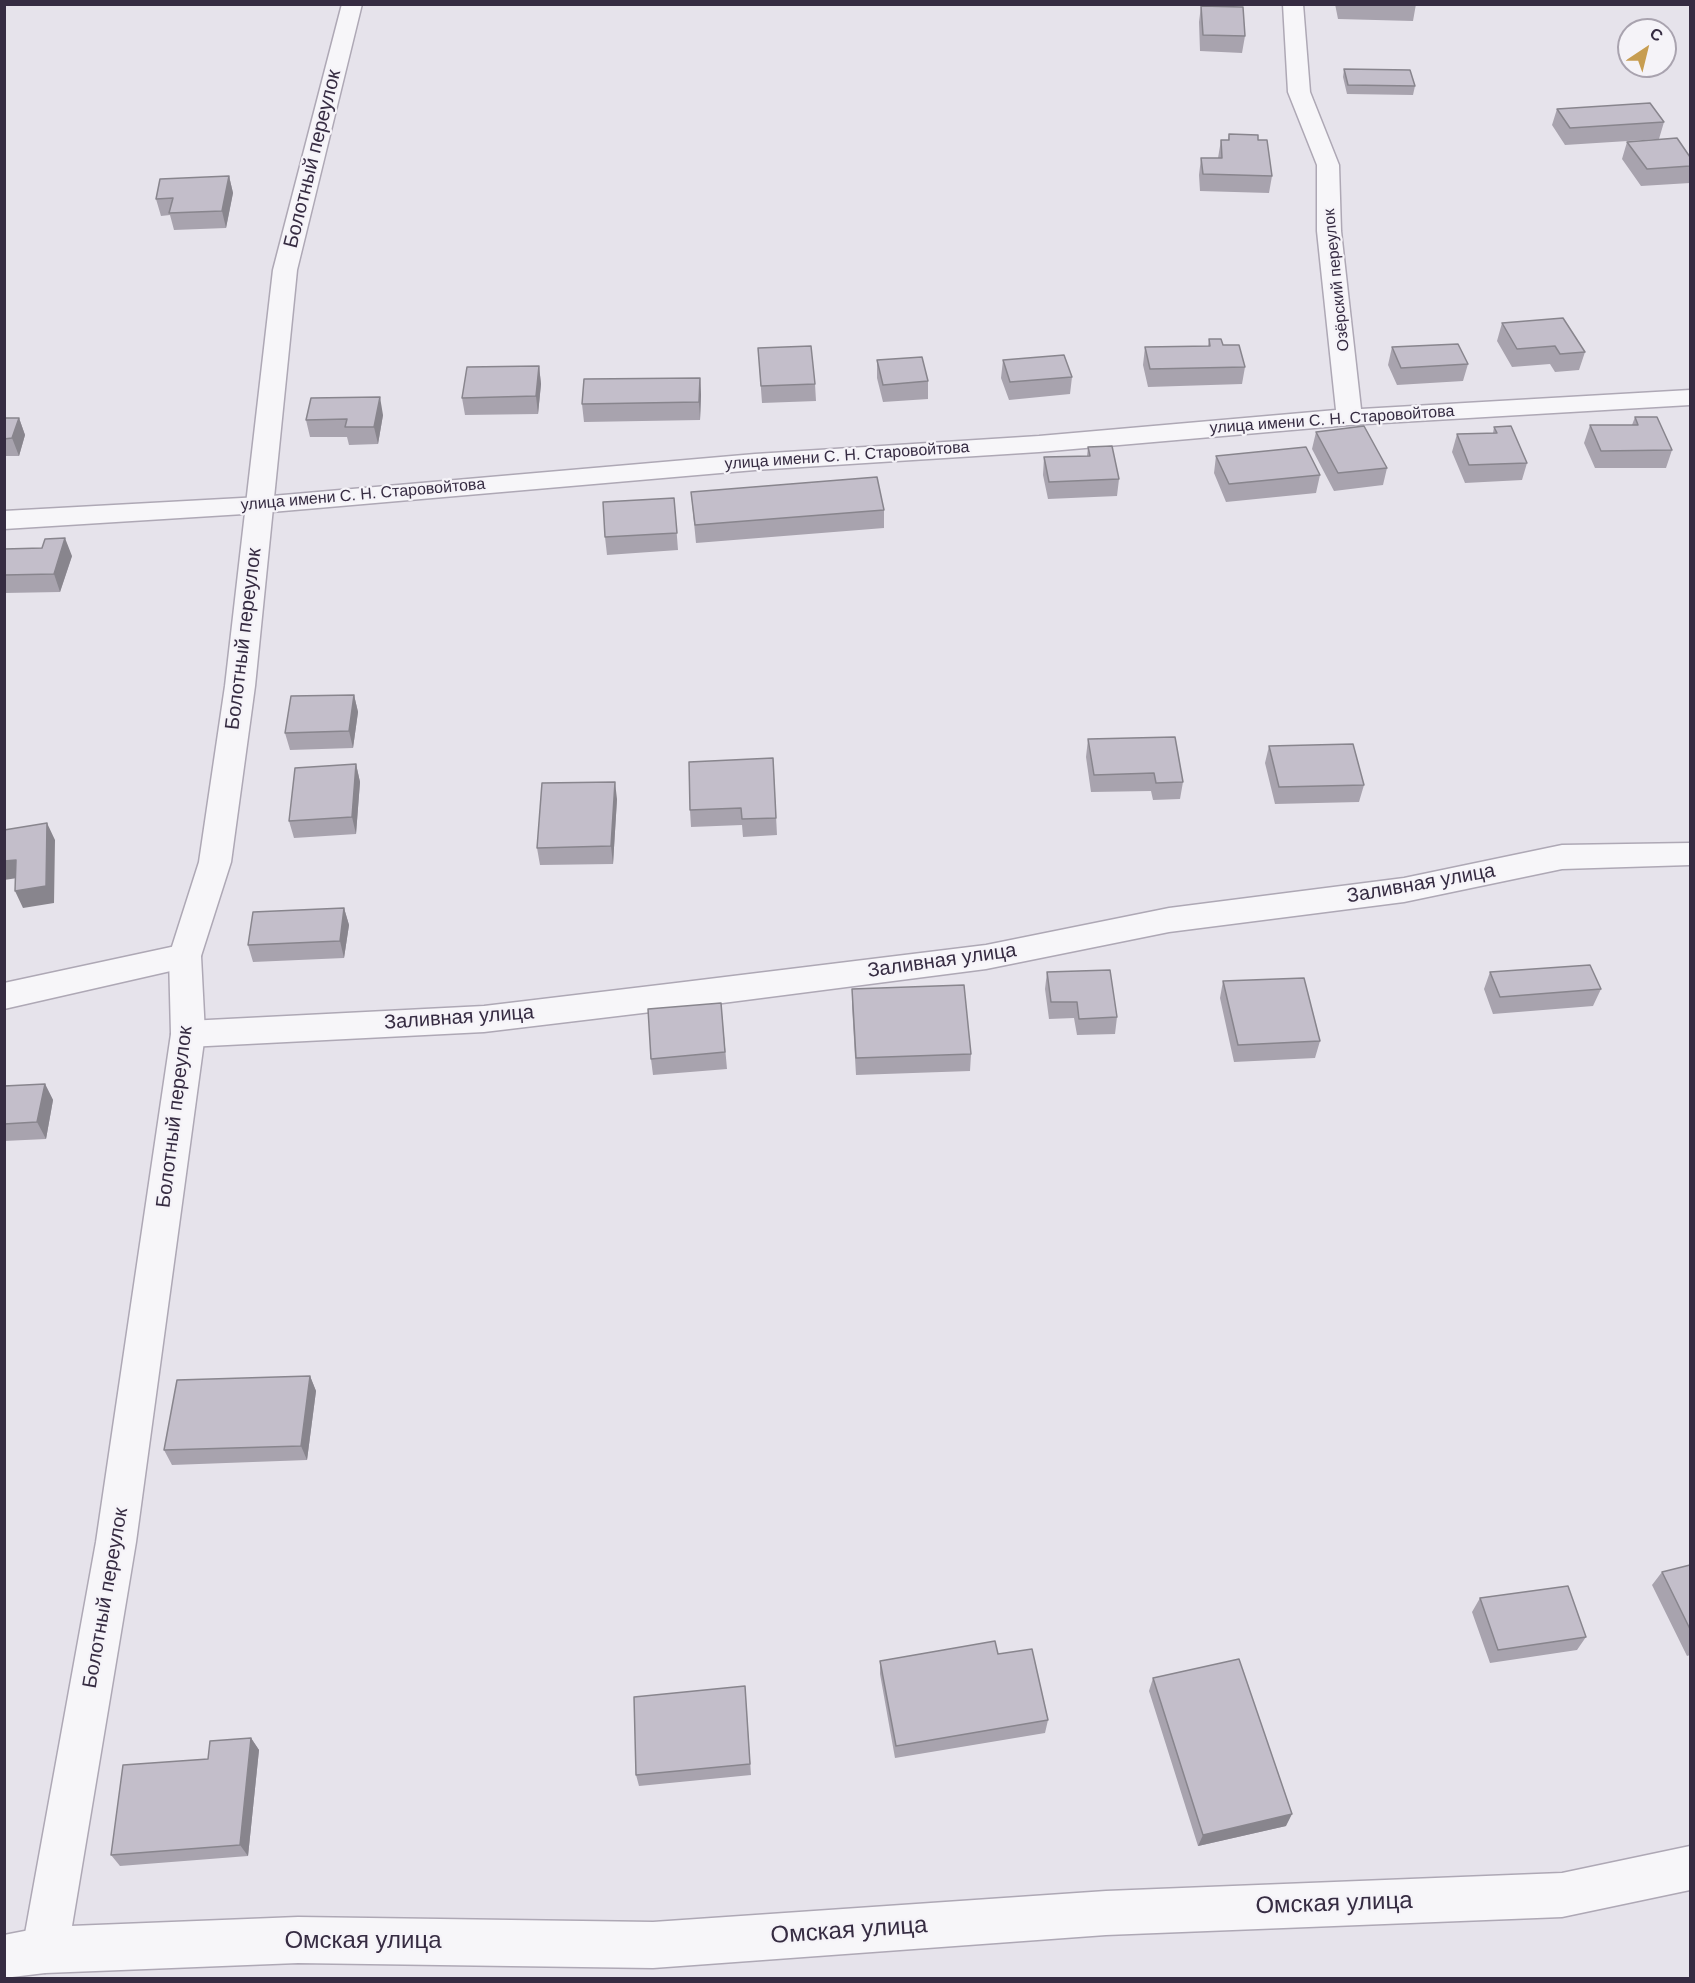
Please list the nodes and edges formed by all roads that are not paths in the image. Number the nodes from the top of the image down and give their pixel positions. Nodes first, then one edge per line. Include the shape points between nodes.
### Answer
1 (352, 4) edge
2 (1293, 4) edge
3 (1690, 398) edge
4 (1349, 417) junction
5 (260, 505) junction
6 (4, 520) edge
7 (1690, 855) edge
8 (184, 956) junction
9 (4, 996) edge
10 (188, 1034) junction
11 (1690, 1868) edge
12 (25, 1954) edge

1 - 5 street, Болотный переулок via 285,270
2 - 4 street, Озёрский переулок via 1299,92 1328,165 1329,231
3 - 4 street, улица имени С. Н. Старовойтова
4 - 5 street, улица имени С. Н. Старовойтова
5 - 6 street, улица имени С. Н. Старовойтова
5 - 8 street, Болотный переулок via 215,862
7 - 10 street, Заливная улица via 1562,857 1404,890 1169,920 986,957 484,1019
8 - 9 street
8 - 10 street, Болотный переулок
10 - 12 street, Болотный переулок via 116,1542
11 - 12 street, Омская улица via 1562,1895 1106,1913 653,1945 298,1940

